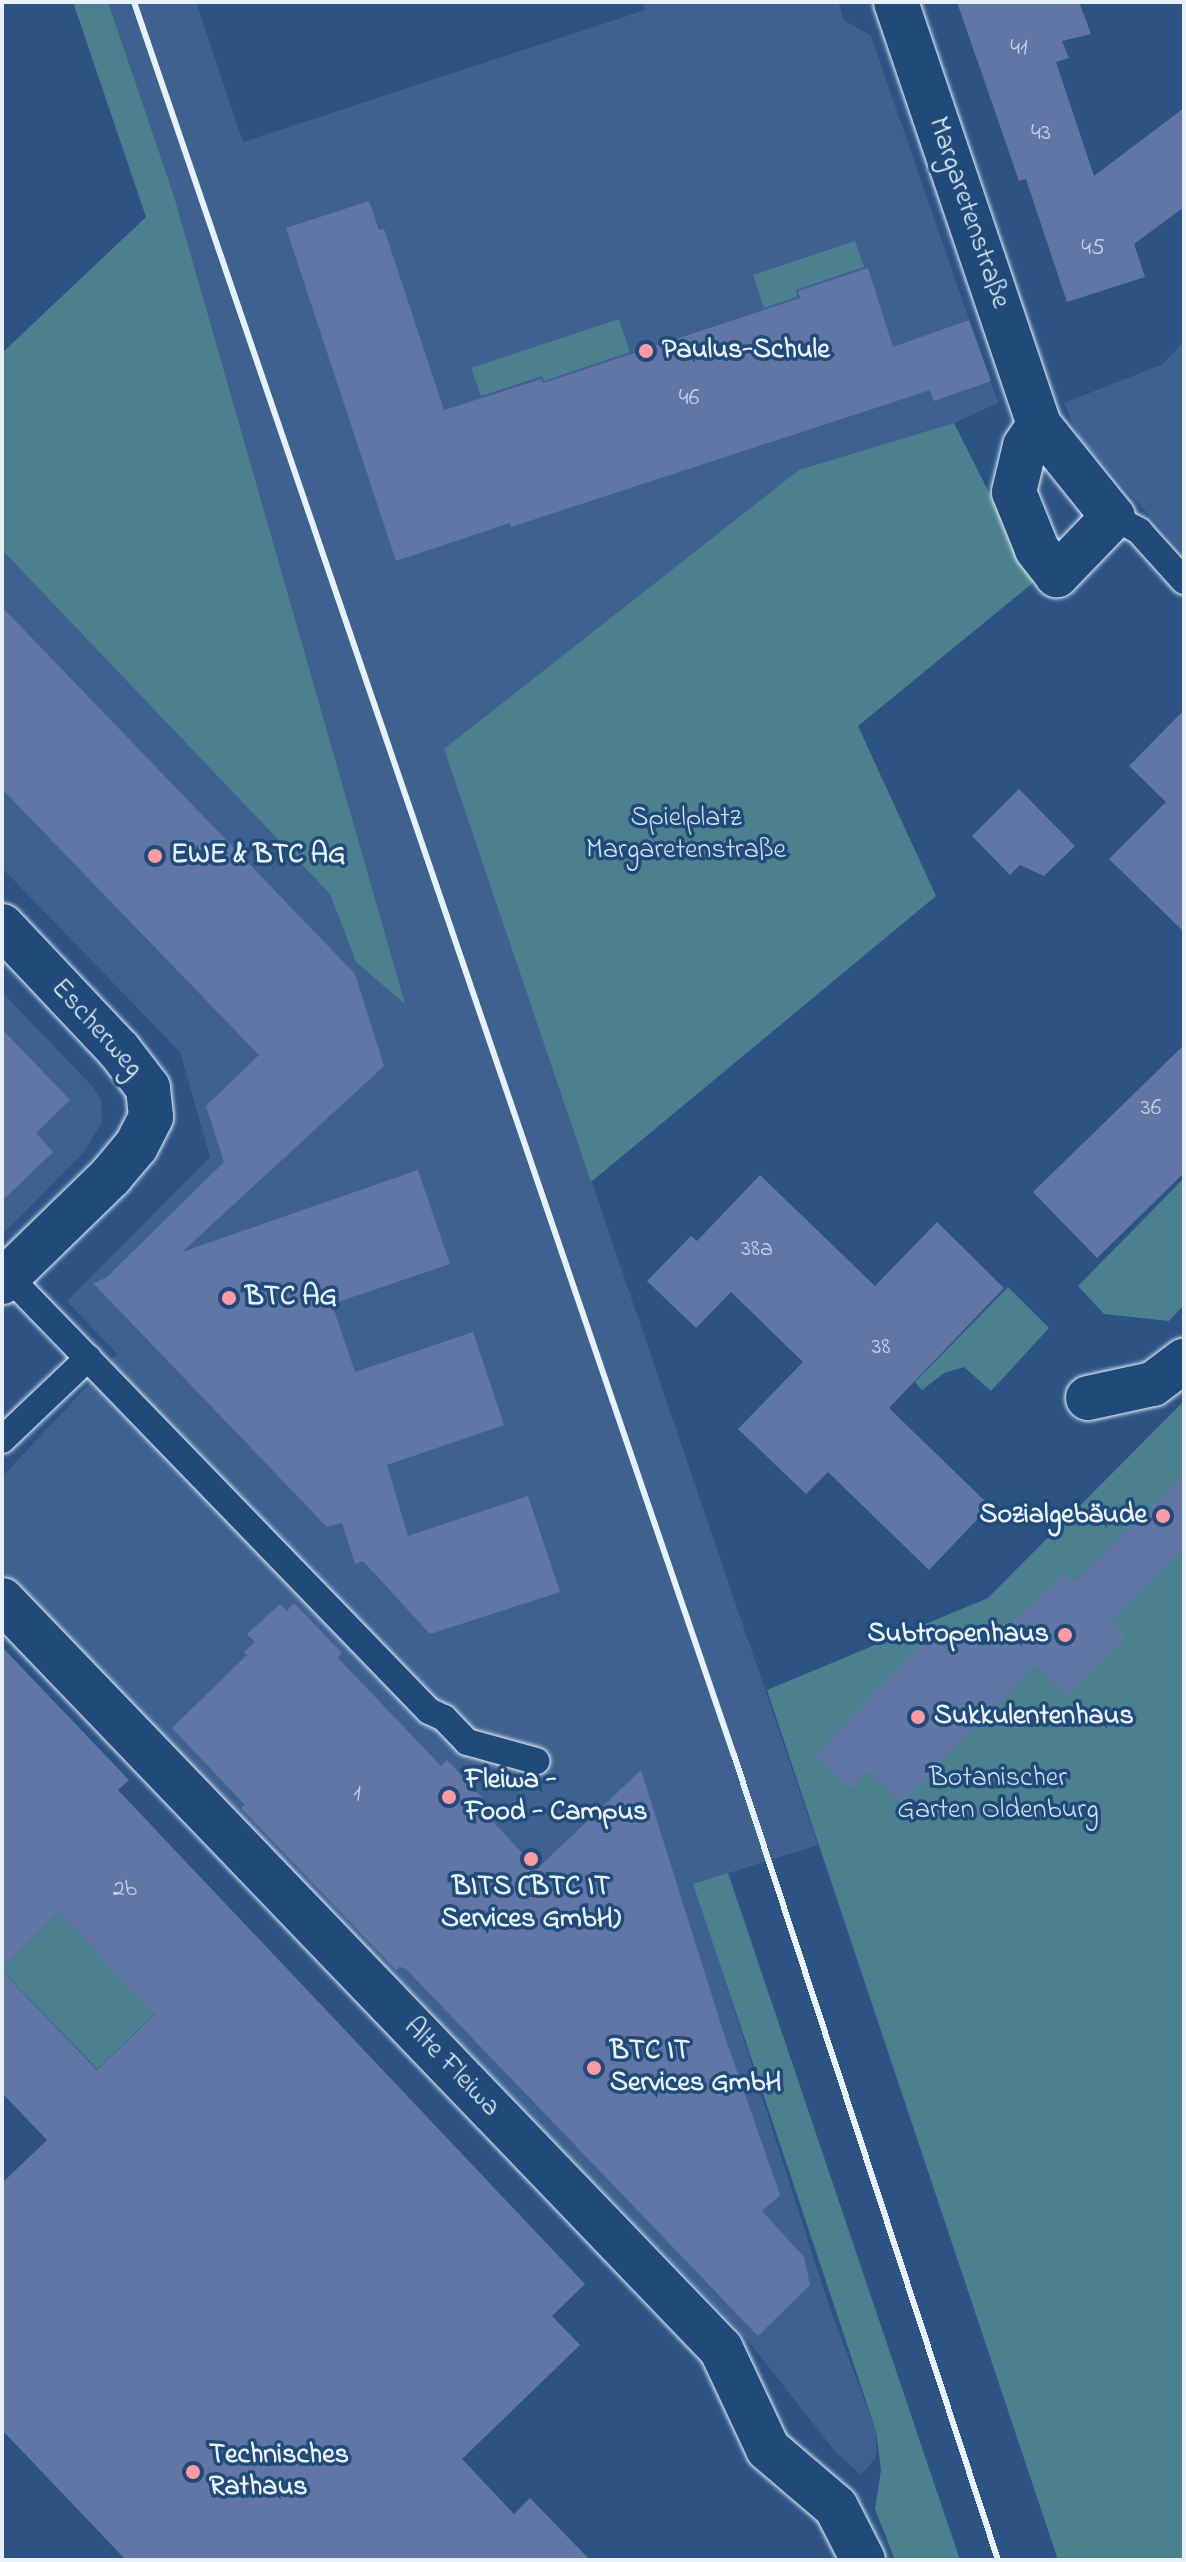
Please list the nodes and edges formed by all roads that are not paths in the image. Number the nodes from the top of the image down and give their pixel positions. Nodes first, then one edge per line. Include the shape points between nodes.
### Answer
1 (896, 2) edge
2 (1039, 425) junction
3 (1113, 517) junction
4 (1184, 581) edge
5 (2, 926) edge
6 (5, 1279) edge
7 (88, 1358) junction
8 (1184, 1361) edge
9 (1088, 1398) dead end
10 (2, 1440) edge
11 (2, 1600) edge
12 (536, 1761) dead end
13 (863, 2560) edge

1 - 2 street, Margaretenstraße
2 - 3 street, Margaretenstraße
2 - 3 street via 1025,446 1014,492 1037,549 1057,575
3 - 4 lane via 1139,531
5 - 6 street, Escherweg via 119,1050 148,1088 151,1117 111,1176
6 - 7 lane
7 - 10 lane
7 - 12 lane via 429,1711 444,1718 467,1742
8 - 9 street via 1153,1384
11 - 13 street, Alte Fleiwa via 721,2349 768,2449 836,2507

